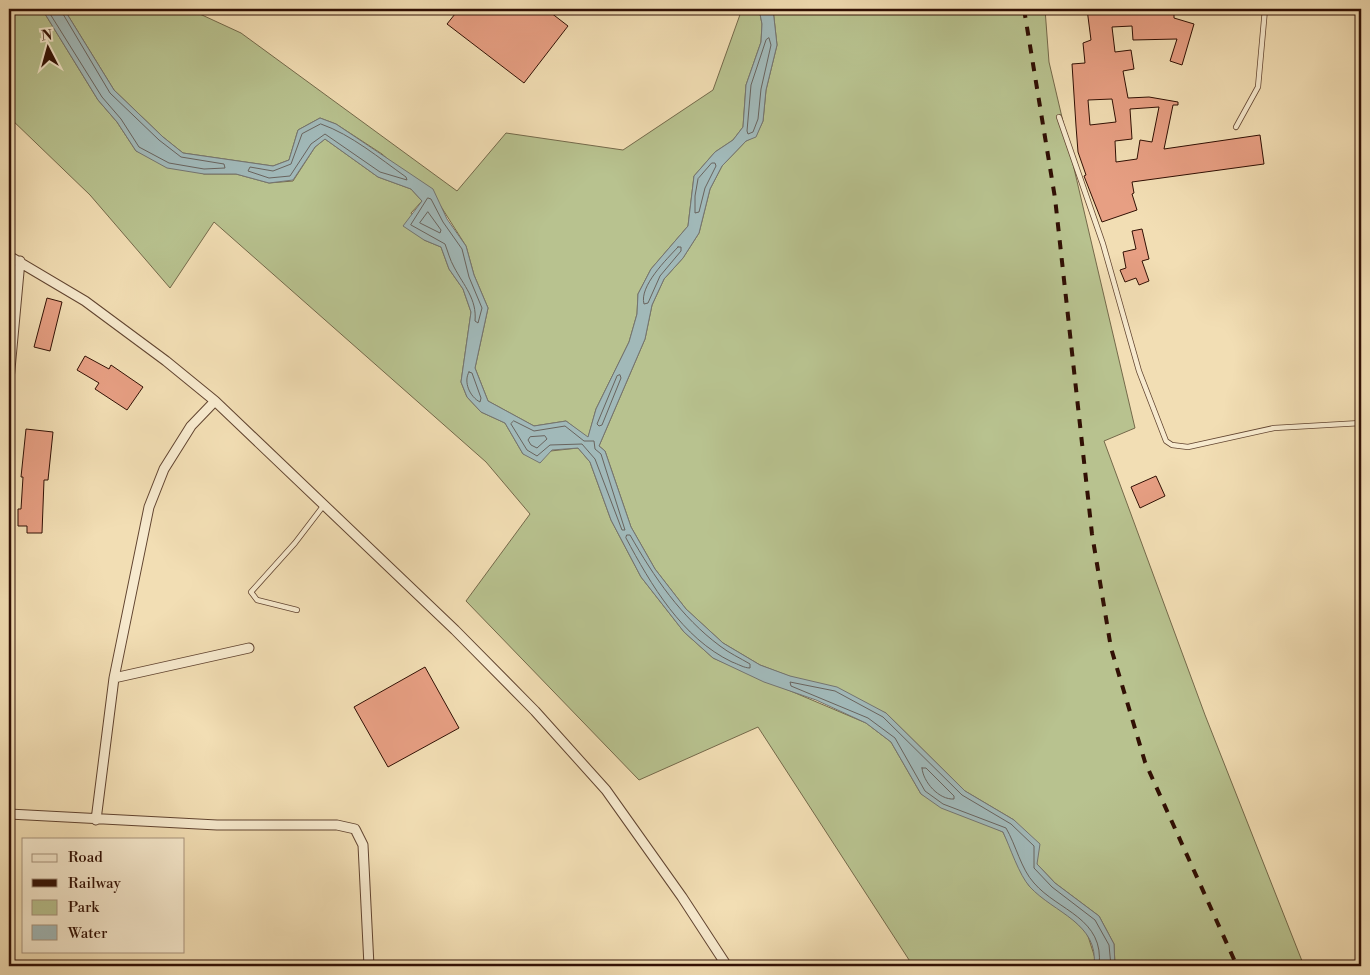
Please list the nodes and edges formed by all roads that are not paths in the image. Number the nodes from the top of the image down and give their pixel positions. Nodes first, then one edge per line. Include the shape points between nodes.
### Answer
1 (1265, 9) edge
2 (1059, 117) dead end
3 (1236, 126) dead end
4 (9, 256) edge
5 (20, 261) junction
6 (9, 380) edge
7 (215, 402) junction
8 (1361, 423) edge
9 (324, 504) junction
10 (297, 610) dead end
11 (248, 648) dead end
12 (114, 678) junction
13 (9, 814) edge
14 (96, 820) junction
15 (369, 966) edge
16 (727, 966) edge

1 - 3 lane via 1258,87
2 - 8 lane via 1103,244 1139,371 1166,441 1188,447 1274,428
4 - 5 street
5 - 6 street
5 - 7 street via 85,301
7 - 9 street
7 - 12 street via 182,440 164,469 149,506
9 - 10 lane via 295,543 251,592 257,600
9 - 16 street via 529,704 606,790
11 - 12 street
12 - 14 street
13 - 14 street
14 - 15 street via 217,826 337,825 355,829 363,845

